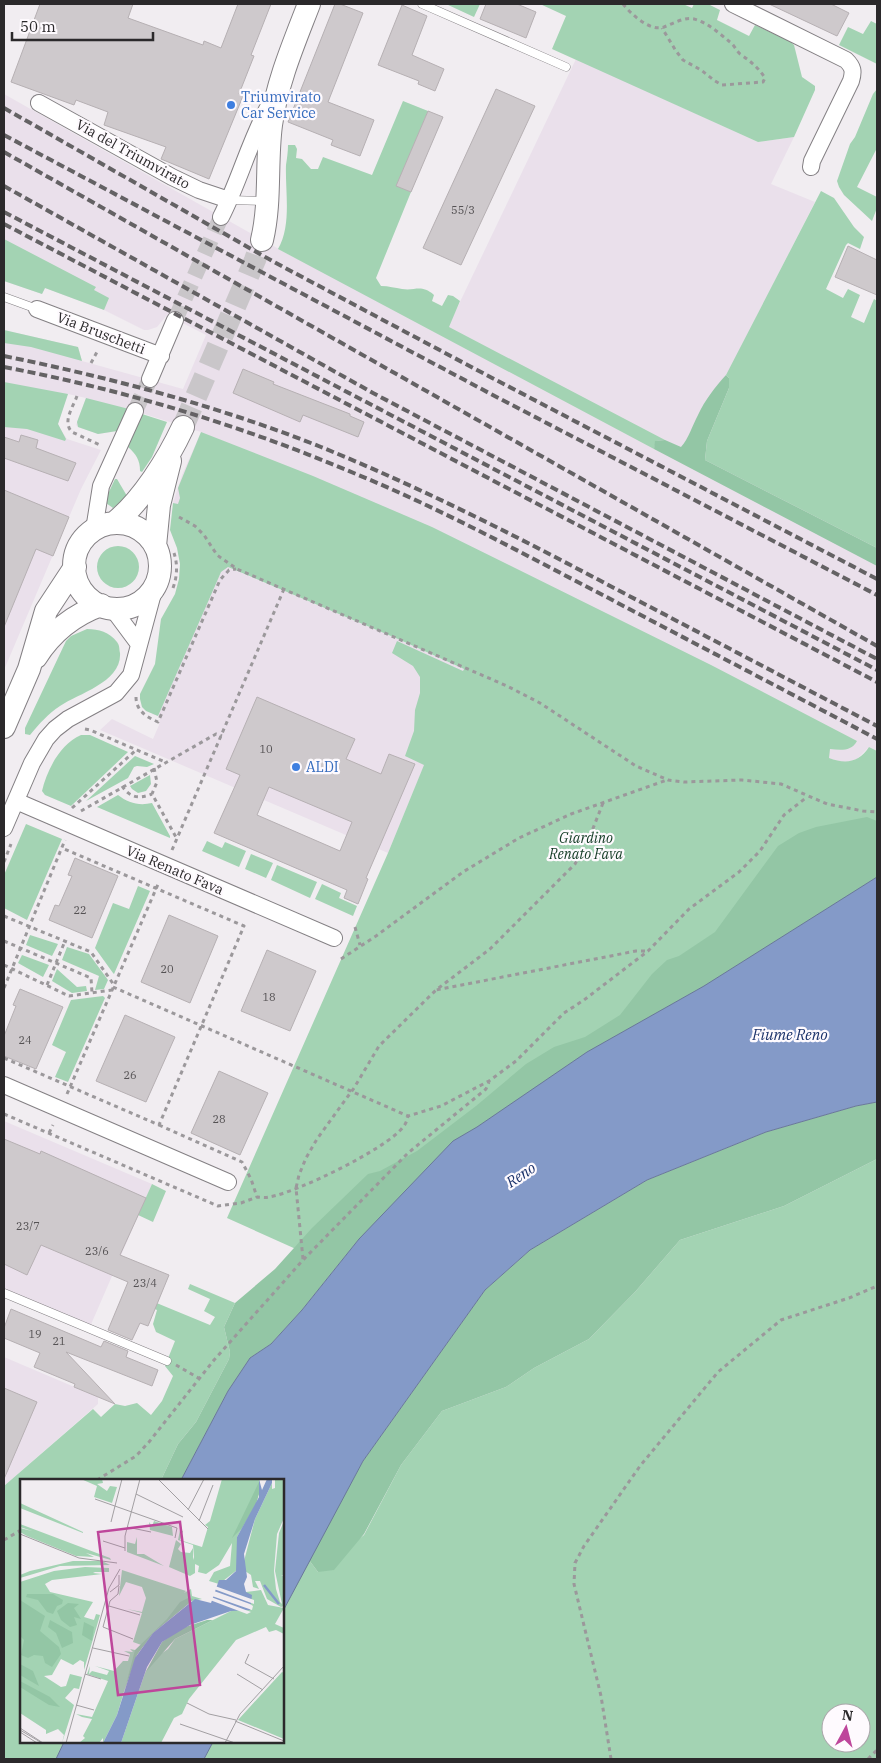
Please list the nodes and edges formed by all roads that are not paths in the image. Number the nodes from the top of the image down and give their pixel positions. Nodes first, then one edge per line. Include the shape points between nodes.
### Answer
1 (309, 4) edge
2 (422, 4) edge
3 (733, 4) edge
4 (566, 67) dead end
5 (277, 93) junction
6 (39, 103) dead end
7 (811, 167) dead end
8 (229, 200) junction
9 (268, 201) junction
10 (221, 217) tunnel mouth
11 (262, 240) tunnel mouth
12 (4, 297) edge
13 (37, 309) joint
14 (176, 320) tunnel mouth
15 (161, 356) junction
16 (150, 379) tunnel mouth
17 (135, 411) tunnel mouth
18 (183, 426) tunnel mouth
19 (174, 448) junction
20 (104, 527) junction
21 (155, 546) junction
22 (75, 567) junction
23 (155, 586) junction
24 (106, 606) junction
25 (138, 643) junction
26 (29, 669) junction
27 (4, 727) edge
28 (16, 801) junction
29 (4, 828) edge
30 (334, 938) dead end
31 (4, 1085) edge
32 (228, 1182) dead end
33 (4, 1292) edge
34 (167, 1361) road end

1 - 5 main road
2 - 4 lane
3 - 7 street via 846,60 852,66 851,81
5 - 8 street via 258,126
5 - 9 main road via 269,143
6 - 8 street, Via del Triumvirato via 172,177
8 - 9 lane, Via del Triumvirato
8 - 10 street
9 - 11 main road
12 - 13 lane, Via Bruschetti
13 - 15 street, Via Bruschetti
14 - 15 street, Via Bruschetti
15 - 16 street
17 - 20 street via 101,486
18 - 19 main road
19 - 20 main road via 126,513
19 - 21 main road via 160,505
20 - 21 main road via 134,526
20 - 22 main road via 81,544
21 - 23 main road via 160,572
22 - 24 main road via 83,590 94,601
22 - 26 main road via 46,611
23 - 24 main road via 133,606
23 - 25 street
24 - 25 street
24 - 26 main road via 80,614 60,628
25 - 28 street via 134,668 125,684 116,693 55,729 39,750
26 - 27 main road
28 - 29 street
28 - 30 street, Via Renato Fava
31 - 32 street
33 - 34 lane

